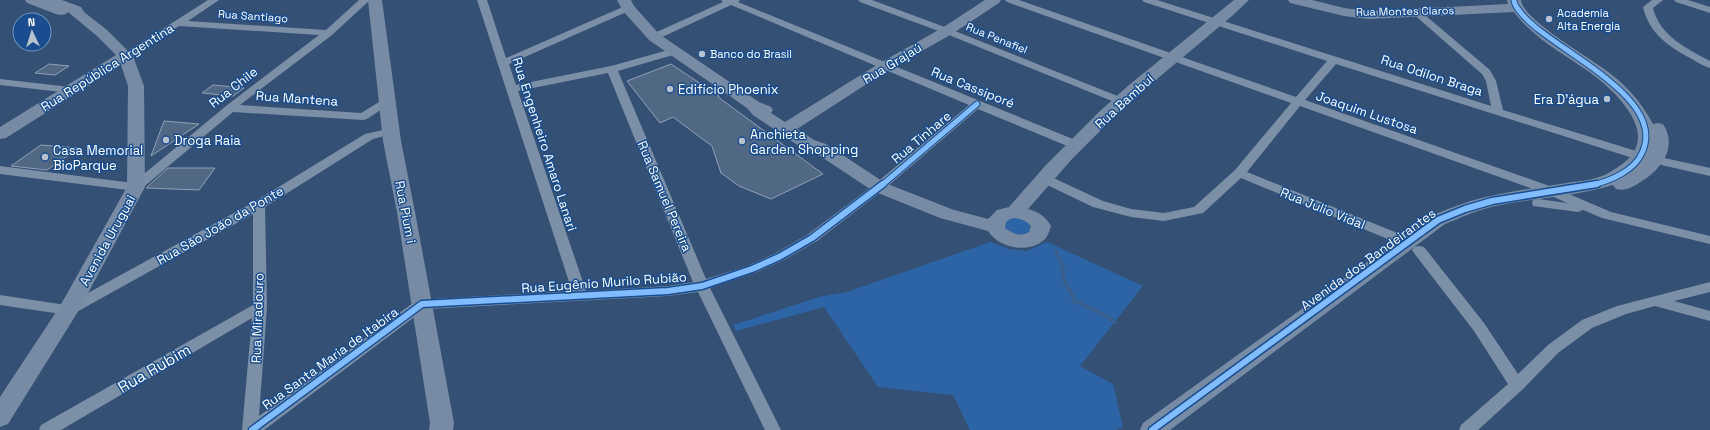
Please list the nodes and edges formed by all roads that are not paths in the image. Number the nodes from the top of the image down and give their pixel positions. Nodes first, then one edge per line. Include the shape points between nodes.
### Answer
1 (32, 0) edge
2 (214, 0) edge
3 (482, 0) edge
4 (863, 0) edge
5 (994, 0) edge
6 (1010, 0) edge
7 (1147, 0) edge
8 (1242, 0) edge
9 (1295, 0) edge
10 (1658, 0) edge
11 (1679, 0) edge
12 (55, 1) edge
13 (731, 1) edge
14 (372, 3) edge
15 (1518, 3) edge
16 (626, 4) edge
17 (1710, 10) edge
18 (1416, 12) junction
19 (350, 13) junction
20 (79, 16) junction
21 (1218, 22) junction
22 (177, 23) junction
23 (947, 31) junction
24 (328, 33) junction
25 (654, 37) junction
26 (676, 51) junction
27 (125, 56) junction
28 (1174, 58) junction
29 (1334, 59) junction
30 (503, 63) junction
31 (1710, 65) edge
32 (885, 66) junction
33 (612, 69) junction
34 (0, 82) edge
35 (512, 89) junction
36 (70, 90) junction
37 (1120, 101) junction
38 (388, 102) junction
39 (1297, 102) junction
40 (977, 104) junction
41 (753, 105) junction
42 (230, 108) junction
43 (1498, 112) junction
44 (363, 117) junction
45 (790, 126) junction
46 (0, 134) edge
47 (369, 136) junction
48 (392, 136) junction
49 (1076, 145) junction
50 (820, 148) junction
51 (1649, 159) junction
52 (0, 170) edge
53 (1710, 172) edge
54 (1239, 173) junction
55 (1043, 178) junction
56 (136, 187) junction
57 (879, 187) junction
58 (1551, 198) junction
59 (259, 205) junction
60 (1607, 215) junction
61 (1710, 240) edge
62 (1413, 246) junction
63 (702, 286) junction
64 (1710, 286) edge
65 (581, 296) junction
66 (0, 300) edge
67 (1658, 302) junction
68 (422, 304) junction
69 (260, 307) junction
70 (68, 310) junction
71 (1710, 316) edge
72 (1518, 385) junction
73 (0, 417) edge
74 (444, 428) edge
75 (47, 430) edge
76 (251, 430) edge
77 (773, 430) edge
78 (1152, 430) edge
79 (1175, 430) edge
80 (1468, 430) edge

1 - 20 street, Avenida Uruguai
2 - 22 street, Rua República Argentina
3 - 30 street, Rua Engenheiro Amaro Lanari
4 - 23 street, Rua Penafiel
5 - 23 street, Rua Grajaú
6 - 28 street, Joaquim Lustosa
7 - 21 street, Rua Odilon Braga
8 - 21 street, Rua Bambuí
9 - 18 street, Rua Montes Claros via 1362,14
10 - 31 street via 1648,7 1649,18 1660,33
11 - 17 street
12 - 20 street, Avenida Uruguai via 76,10
13 - 25 street
13 - 32 street, Rua Cassiporé
14 - 19 street, Rua Chile
14 - 19 street
14 - 38 street, Rua Pium i
15 - 18 street, Rua Montes Claros
15 - 51 street via 1523,4 1542,26 1638,97 1653,119 1660,136 1659,152
16 - 25 street
16 - 30 street
18 - 43 street via 1486,72 1491,81
19 - 24 street, Rua Chile
20 - 27 street, Avenida Uruguai via 102,33
21 - 28 street, Rua Bambuí
21 - 29 street, Rua Odilon Braga
22 - 24 street, Rua Santiago
22 - 27 street, Rua República Argentina
23 - 32 street, Rua Grajaú
23 - 37 street, Rua Penafiel
24 - 42 street, Rua Chile
25 - 26 street
26 - 33 street
26 - 41 street
27 - 36 street, Rua República Argentina
27 - 56 street, Avenida Uruguai via 136,86
28 - 37 street, Rua Bambuí
28 - 39 street, Joaquim Lustosa
29 - 39 street
29 - 43 street, Rua Odilon Braga
30 - 35 street, Rua Engenheiro Amaro Lanari
32 - 40 street, Rua Cassiporé
32 - 45 street, Rua Grajaú
33 - 35 street
33 - 63 street, Rua Samuel Pereira
34 - 36 street
35 - 65 street, Rua Engenheiro Amaro Lanari
36 - 46 street, Rua República Argentina
37 - 49 street, Rua Bambuí
38 - 44 street
38 - 48 street, Rua Pium i
39 - 54 street
39 - 58 street, Joaquim Lustosa
40 - 49 street, Rua Cassiporé
40 - 57 street, Rua Tinhare
41 - 45 street
41 - 50 street via 759,112 808,144
42 - 44 street, Rua Mantena
42 - 56 street, Rua Chile
43 - 51 street, Rua Odilon Braga
44 - 47 street via 367,120
45 - 50 street via 814,140
47 - 48 street
47 - 59 street, Rua São João da Ponte
48 - 68 street, Rua Pium i
49 - 55 street, Rua Bambuí
50 - 57 street
51 - 53 street, Rua Odilon Braga
51 - 58 street, Avenida dos Bandeirantes via 1647,171 1621,185 1598,192
52 - 56 street
54 - 55 street via 1198,210 1164,217 1131,213 1098,204
54 - 62 street, Rua Julio Vidal
55 - 57 street, Rua Bambuí via 1003,219 947,214
56 - 70 street, Avenida Uruguai
57 - 63 street, Rua Eugênio Murilo Rubião via 812,238 779,257
58 - 60 street
58 - 60 street via 1575,208
58 - 62 street, Avenida dos Bandeirantes via 1492,201 1462,208 1438,220
59 - 69 street, Rua Miradouro
59 - 70 street, Rua São João da Ponte
60 - 61 street
62 - 72 street via 1478,327
62 - 78 street, Avenida dos Bandeirantes
62 - 79 street, Avenida dos Bandeirantes
63 - 65 street, Rua Eugênio Murilo Rubião
63 - 77 street, Rua Samuel Pereira
64 - 67 street
65 - 68 street, Rua Eugênio Murilo Rubião
66 - 70 street
67 - 71 street
67 - 72 street via 1622,310 1587,324 1553,349
68 - 74 street, Rua Pium i
68 - 76 street, Rua Santa Maria de Itabira
69 - 75 street, Rua Rubim
69 - 76 street, Rua Miradouro
70 - 73 street, Avenida Uruguai
72 - 80 street

